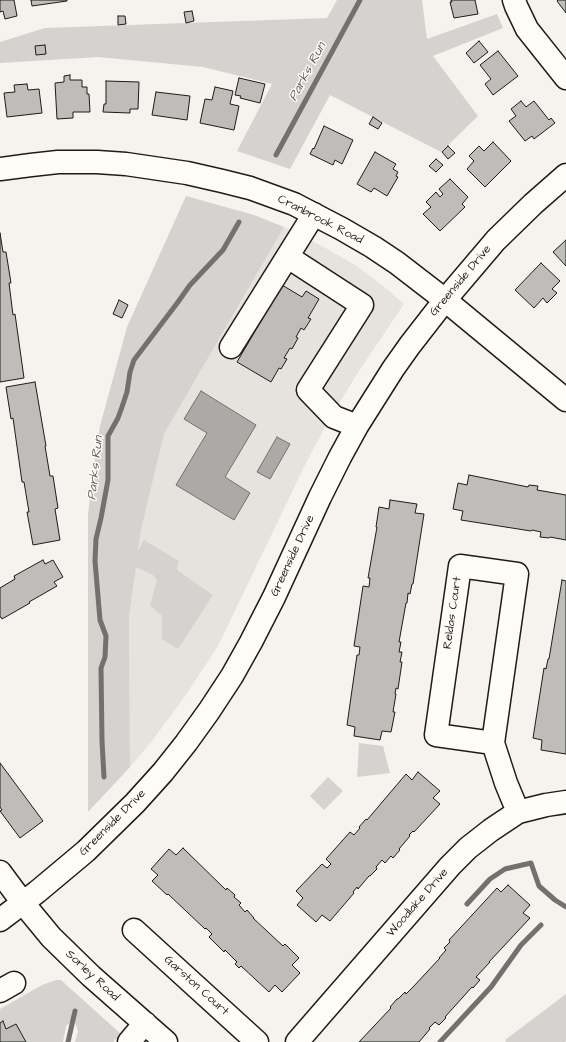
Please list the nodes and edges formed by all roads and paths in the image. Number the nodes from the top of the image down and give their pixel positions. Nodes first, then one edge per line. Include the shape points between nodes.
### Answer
1 (514, 0) edge
2 (566, 78) edge
3 (0, 169) edge
4 (566, 175) edge
5 (314, 214) junction
6 (288, 257) junction
7 (445, 300) junction
8 (231, 347) dead end
9 (566, 400) edge
10 (357, 426) junction
11 (493, 743) junction
12 (566, 802) edge
13 (518, 812) junction
14 (0, 872) edge
15 (23, 903) junction
16 (0, 920) edge
17 (134, 930) dead end
18 (145, 1023) junction
19 (129, 1042) edge
20 (166, 1042) edge
21 (257, 1042) edge
22 (297, 1042) edge

1 - 2 street via 527,29
3 - 5 street, Cranbrook Road via 75,162 154,167 250,188
4 - 7 street, Greenside Drive via 496,240
5 - 6 street
5 - 7 street, Cranbrook Road via 373,247
6 - 8 street
6 - 10 street via 362,304 308,390 334,417
7 - 9 street, Cranbrook Road
7 - 10 street, Greenside Drive via 402,357
10 - 15 street, Greenside Drive via 251,642 210,711 164,772 135,803 77,860
11 - 11 street, Reldas Court via 436,735 460,566 517,574
11 - 13 street, Reldas Court
12 - 13 street, Woodlake Drive
13 - 22 street, Woodlake Drive via 468,848 450,866
14 - 15 street, Sorley Road
15 - 16 street, Greenside Drive
15 - 18 street, Sorley Road via 51,937
17 - 21 street, Garston Court
18 - 19 street
18 - 20 street, Sorley Road

